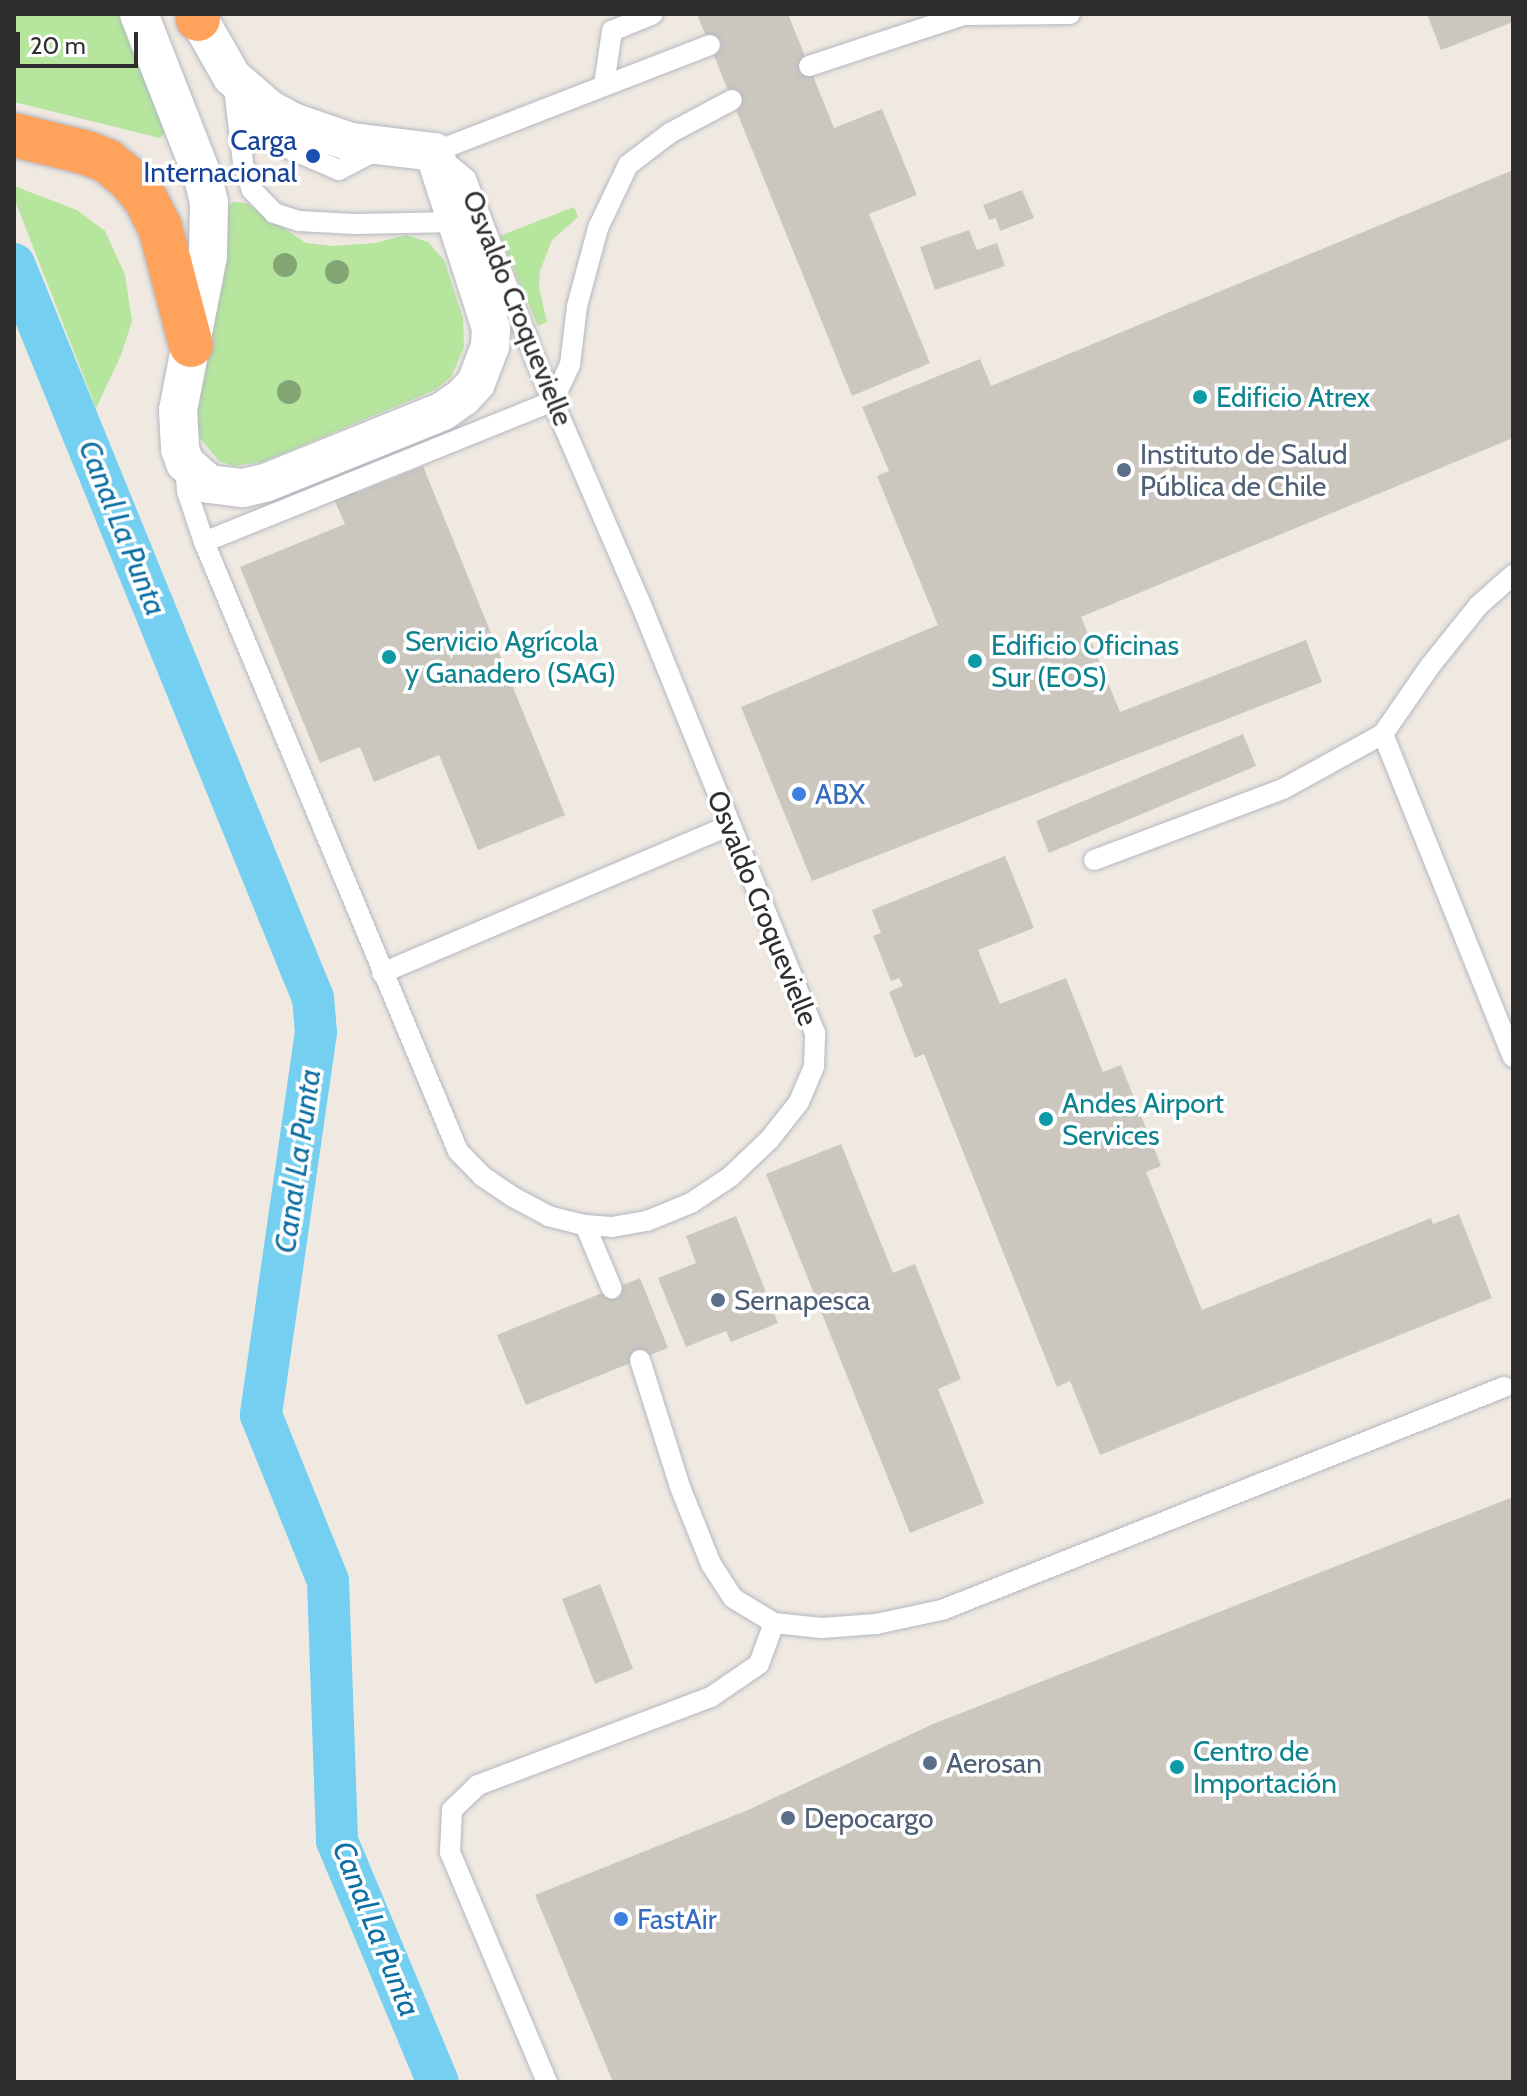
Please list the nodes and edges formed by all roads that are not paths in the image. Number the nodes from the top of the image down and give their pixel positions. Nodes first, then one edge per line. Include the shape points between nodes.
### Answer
1 (139, 14) edge
2 (653, 14) edge
3 (1070, 14) edge
4 (197, 16) edge
5 (710, 45) dead end
6 (809, 66) dead end
7 (604, 85) junction
8 (241, 86) junction
9 (732, 100) dead end
10 (14, 135) edge
11 (434, 152) junction
12 (457, 222) junction
13 (191, 345) junction
14 (553, 401) junction
15 (185, 463) junction
16 (204, 542) junction
17 (1513, 575) edge
18 (1383, 734) junction
19 (730, 825) junction
20 (1094, 860) dead end
21 (382, 973) junction
22 (1513, 1057) edge
23 (585, 1225) junction
24 (612, 1289) dead end
25 (640, 1360) dead end
26 (1504, 1387) dead end
27 (774, 1623) junction
28 (547, 2082) edge

1 - 13 street via 209,202 208,256
2 - 7 lane via 612,31
3 - 6 lane via 963,15
4 - 8 street
5 - 7 lane
7 - 11 lane
8 - 11 street via 293,122 351,142
8 - 12 lane via 243,163 252,190 274,213 299,221 355,224
9 - 14 lane via 645,148 628,165 598,228 577,306 570,365
10 - 13 highway via 107,161 137,188 160,227
11 - 12 street
11 - 14 lane, Osvaldo Croquevielle via 466,179
12 - 15 street via 491,328 485,363 463,397 443,411 265,483 217,486
13 - 15 street via 178,410
14 - 16 lane
14 - 19 lane, Osvaldo Croquevielle
15 - 16 lane, Osvaldo Croquevielle via 187,491
16 - 21 lane, Osvaldo Croquevielle
17 - 18 lane via 1478,606
18 - 20 lane via 1283,789
18 - 22 lane
19 - 21 lane
19 - 23 lane, Osvaldo Croquevielle via 815,1033 814,1066 799,1102 730,1177 691,1203 647,1221
21 - 23 lane, Osvaldo Croquevielle via 458,1151 513,1197 548,1216
23 - 24 lane
25 - 27 lane via 711,1564 733,1598
26 - 27 lane via 942,1610 849,1626
27 - 28 lane via 759,1664 711,1697 478,1785 452,1810 450,1852

